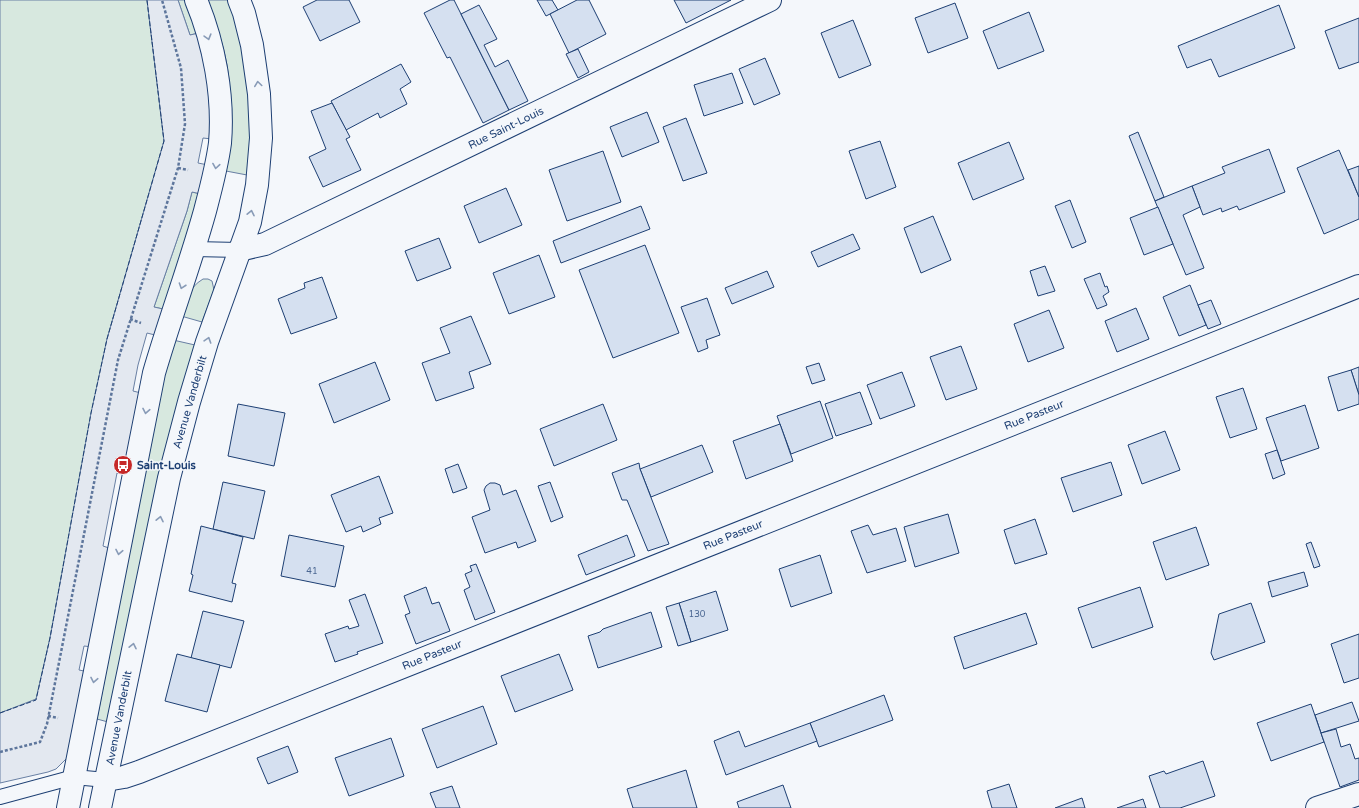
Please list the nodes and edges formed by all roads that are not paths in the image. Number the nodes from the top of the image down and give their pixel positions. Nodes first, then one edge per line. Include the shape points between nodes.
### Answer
1 (196, 0) edge
2 (239, 0) edge
3 (770, 0) edge
4 (194, 249) junction
5 (239, 250) junction
6 (1359, 286) edge
7 (74, 778) junction
8 (106, 780) junction
9 (1359, 794) edge
10 (0, 797) edge
11 (68, 808) edge
12 (100, 808) edge
13 (1317, 808) edge

1 -> 4 street via 212,49 219,82 220,142 215,176
5 -> 2 street, Avenue Vanderbilt via 250,222 257,185 261,138 259,94 252,45
3 - 5 street, Rue Saint-Louis via 265,244
4 - 5 lane
4 -> 7 street via 154,373
8 -> 5 street, Avenue Vanderbilt via 169,478 207,342
6 - 8 street, Rue Pasteur via 154,766 124,777
7 - 8 lane
7 - 10 lane
7 - 11 street
8 - 12 street, Avenue Vanderbilt
9 - 13 street

